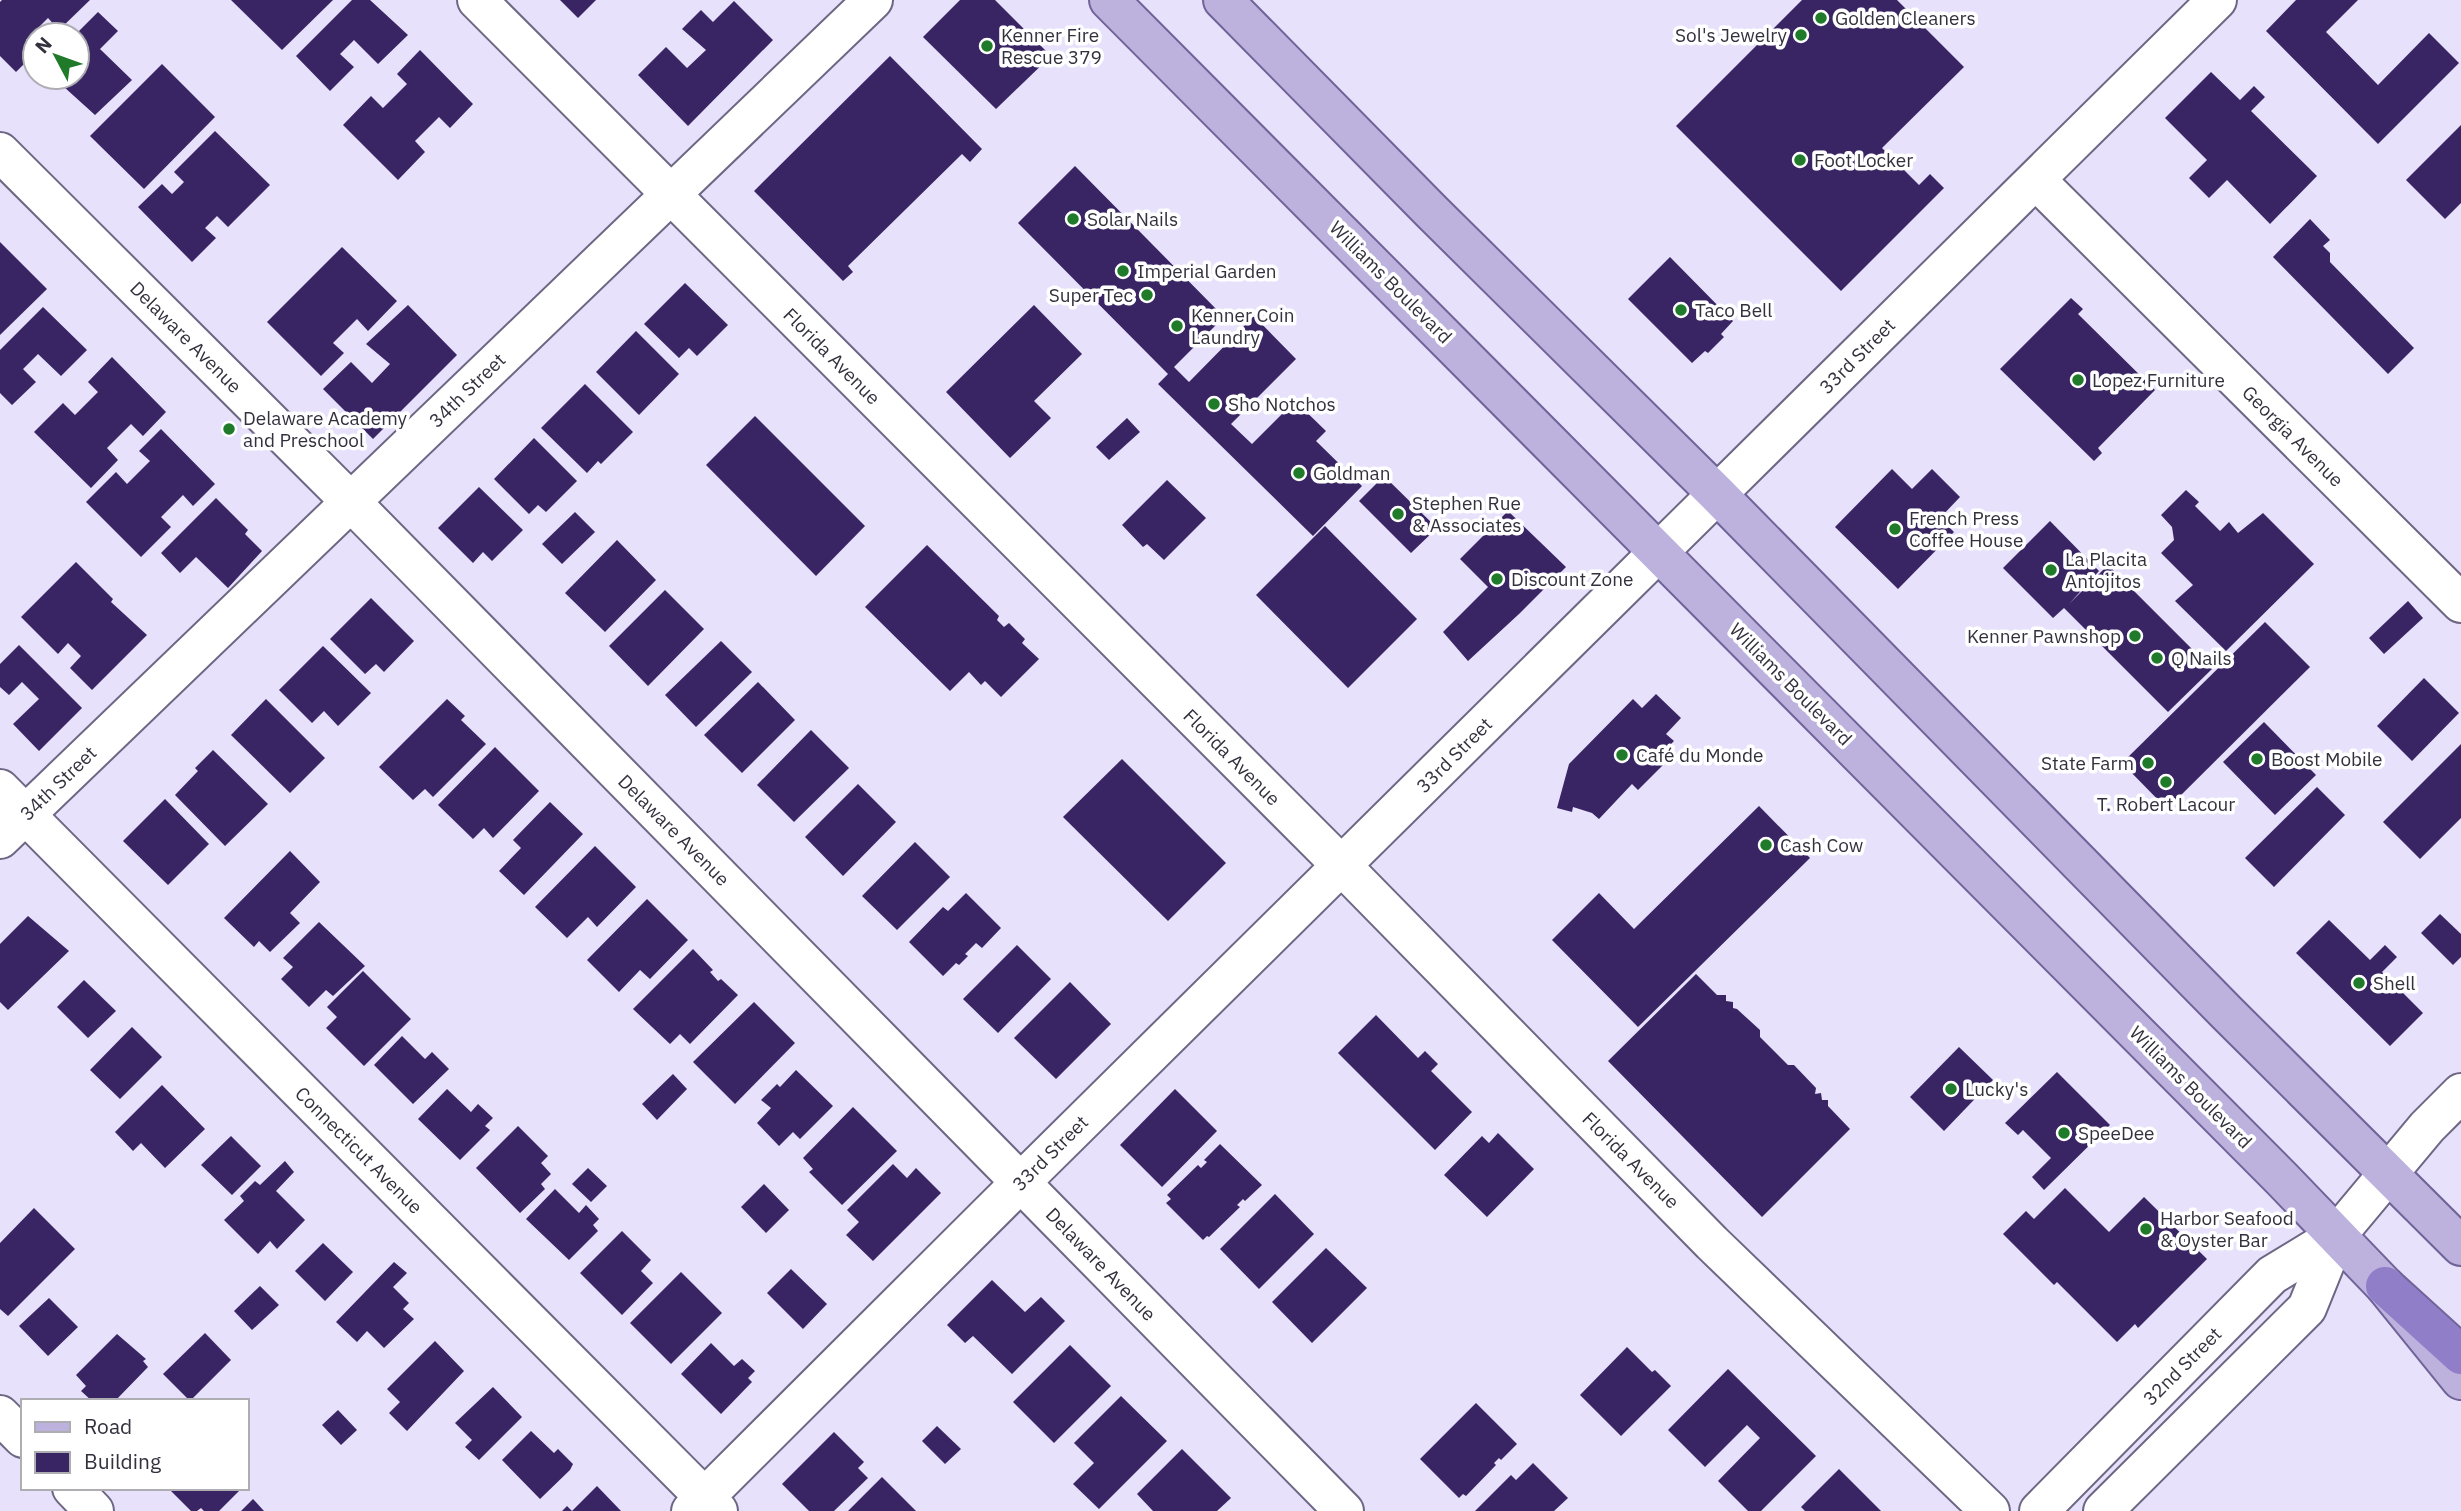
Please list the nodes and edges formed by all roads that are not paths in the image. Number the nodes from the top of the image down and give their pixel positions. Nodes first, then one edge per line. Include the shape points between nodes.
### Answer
1 (477, 0) edge
2 (873, 0) edge
3 (1109, 0) edge
4 (1200, 0) edge
5 (1223, 0) edge
6 (2217, 0) edge
7 (1265, 42) junction
8 (0, 152) edge
9 (2036, 180) junction
10 (671, 195) junction
11 (1717, 494) junction
12 (351, 502) junction
13 (1660, 552) junction
14 (2461, 603) edge
15 (8, 814) edge
16 (1341, 866) junction
17 (2461, 1093) edge
18 (2387, 1174) junction
19 (1021, 1182) junction
20 (2336, 1236) junction
21 (2461, 1246) edge
22 (2385, 1286) junction
23 (2461, 1355) edge
24 (2461, 1380) edge
25 (0, 1415) edge
26 (21, 1436) edge
27 (74, 1490) edge
28 (705, 1507) edge
29 (94, 1511) edge
30 (1344, 1511) edge
31 (1990, 1511) edge
32 (2039, 1511) edge
33 (2103, 1511) edge

1 - 10 street, Florida Avenue
2 - 10 street, 34th Street
3 - 13 main road, Williams Boulevard
4 - 7 main road
5 - 7 main road
6 - 9 street, 33rd Street
7 - 11 main road
8 - 12 street, Delaware Avenue
9 - 11 street, 33rd Street
9 - 14 street, Georgia Avenue
10 - 12 street, 34th Street
10 - 16 street, Florida Avenue
11 - 13 street, 33rd Street
11 - 18 main road
12 - 15 street, 34th Street
12 - 19 street, Delaware Avenue
13 - 16 street, 33rd Street
13 - 20 main road, Williams Boulevard
15 - 28 street, Connecticut Avenue
16 - 19 street, 33rd Street
16 - 31 street, Florida Avenue via 1712,1243
17 - 18 street, 32nd Street
18 - 20 street, 32nd Street
18 - 21 main road
19 - 28 street, 33rd Street
19 - 30 street, Delaware Avenue
20 - 22 main road, Williams Boulevard
20 - 32 street, 32nd Street via 2272,1275
20 - 33 street, 32nd Street via 2307,1308
22 - 23 highway
22 - 24 main road, Williams Boulevard
25 - 26 street
27 - 29 street

